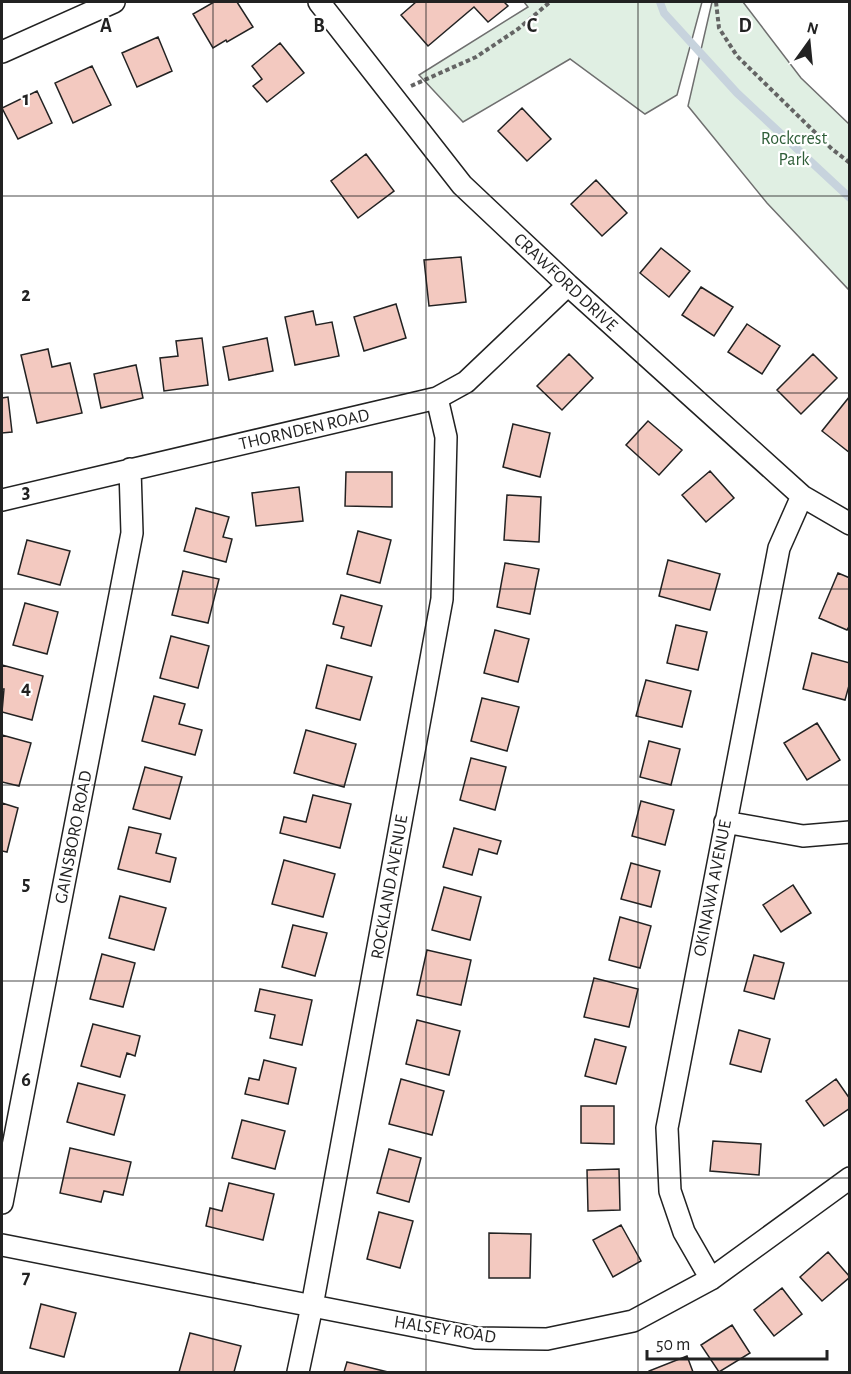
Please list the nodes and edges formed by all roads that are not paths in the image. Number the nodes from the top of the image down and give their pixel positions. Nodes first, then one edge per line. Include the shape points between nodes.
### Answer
1 (114, 2) edge
2 (319, 2) edge
3 (2, 52) edge
4 (568, 285) junction
5 (437, 398) junction
6 (130, 469) junction
7 (802, 496) junction
8 (2, 500) edge
9 (849, 524) edge
10 (725, 822) junction
11 (849, 832) edge
12 (849, 1178) edge
13 (2, 1203) edge
14 (2, 1245) edge
15 (711, 1279) junction
16 (312, 1306) junction
17 (297, 1372) edge

1 - 3 street
2 - 4 street, CRAWFORD DRIVE via 462,185
4 - 5 street, THORNDEN ROAD via 466,382
4 - 7 street, CRAWFORD DRIVE
5 - 6 street, THORNDEN ROAD
5 - 16 street, ROCKLAND AVENUE via 446,437 442,599
6 - 8 street, THORNDEN ROAD
6 - 13 street, GAINSBORO ROAD via 132,533
7 - 9 street, CRAWFORD DRIVE
7 - 10 street, OKINAWA AVENUE via 779,548
10 - 11 street via 803,836
10 - 15 street, OKINAWA AVENUE via 667,1128 670,1191 684,1232
12 - 15 street, HALSEY ROAD
14 - 16 street, HALSEY ROAD
15 - 16 street, HALSEY ROAD via 633,1321 547,1339 476,1338
16 - 17 street, ROCKLAND AVENUE

